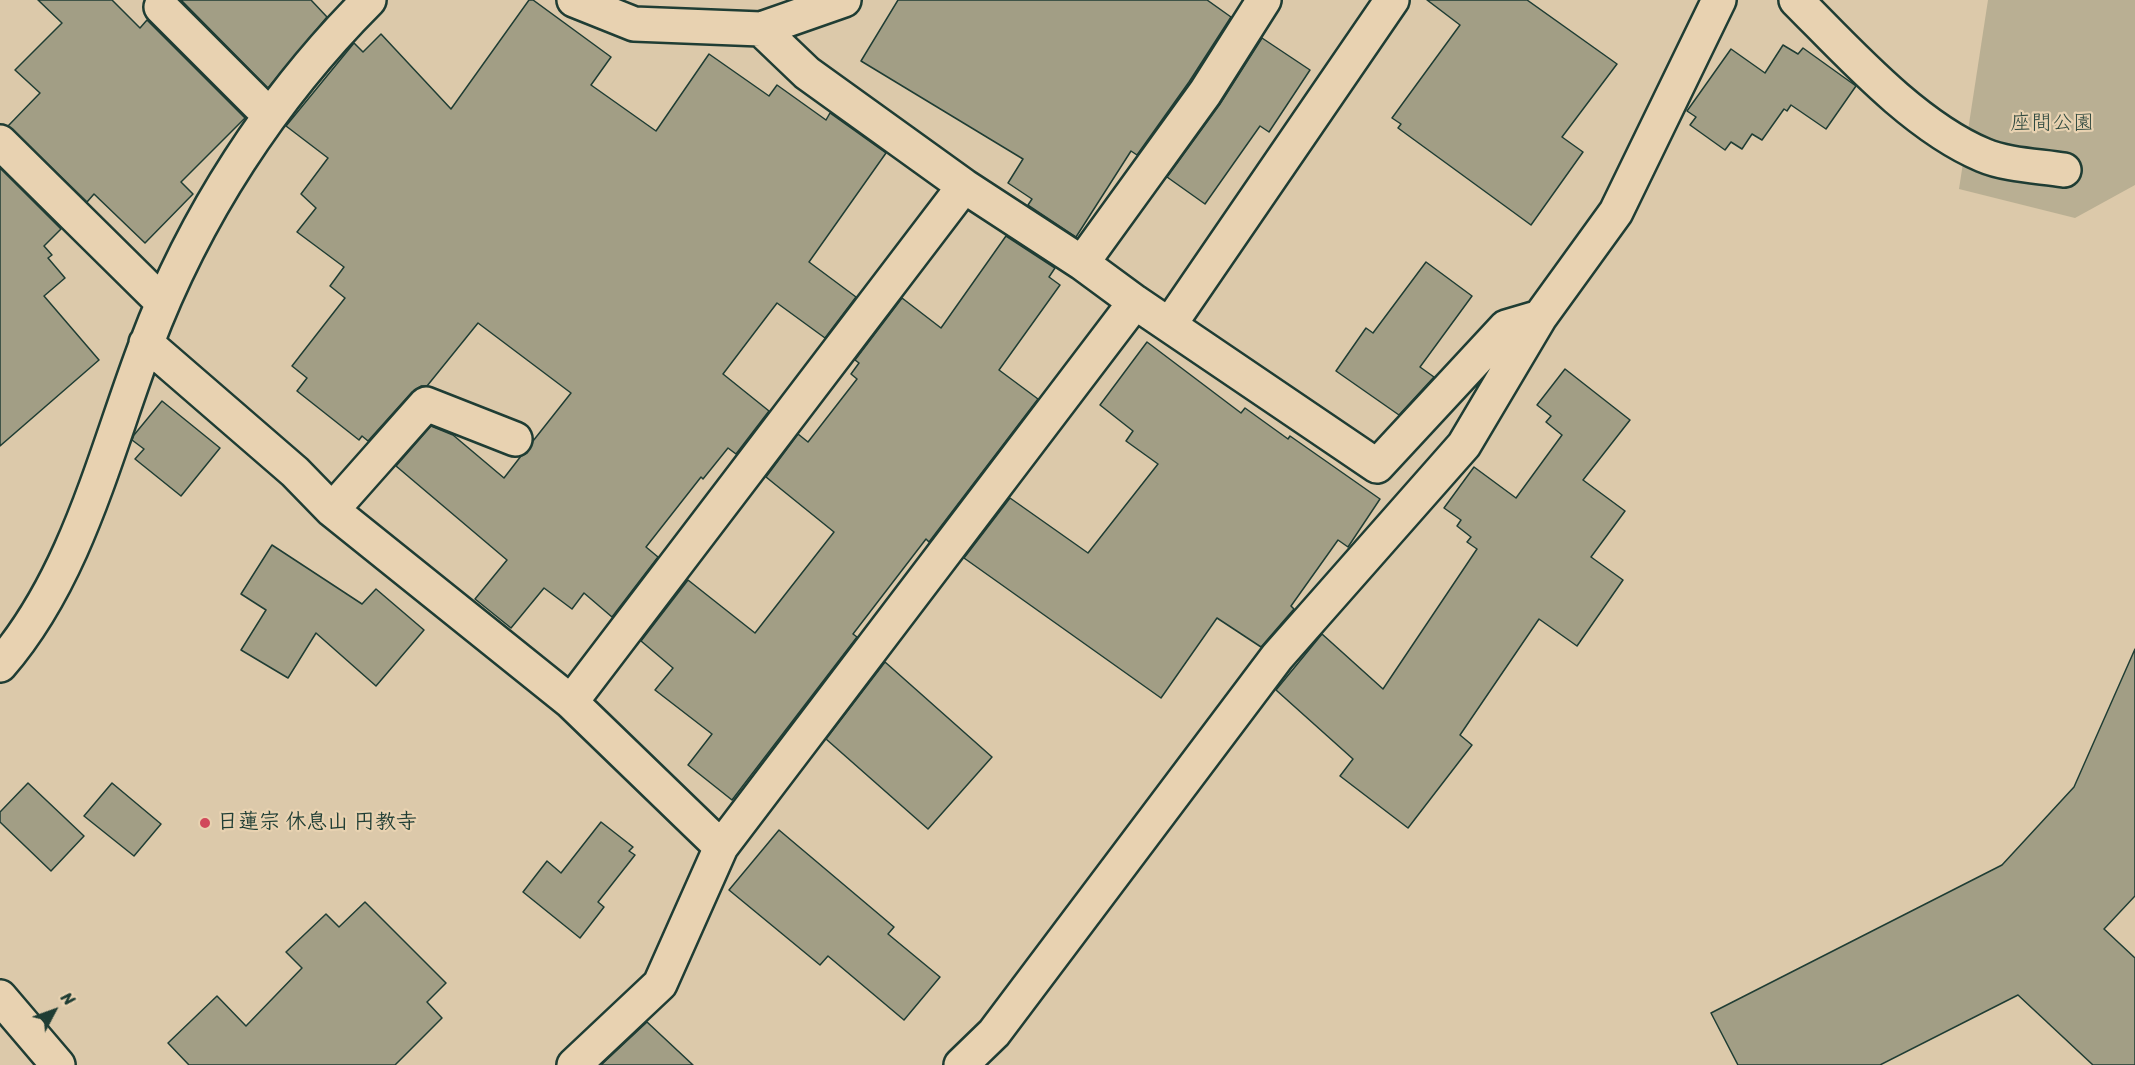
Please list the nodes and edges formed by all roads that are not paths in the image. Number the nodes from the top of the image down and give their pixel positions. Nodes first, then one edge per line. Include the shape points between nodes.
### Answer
1 (369, 0) edge
2 (574, 0) edge
3 (844, 0) edge
4 (1264, 0) edge
5 (1392, 0) edge
6 (1719, 0) edge
7 (1796, 0) edge
8 (161, 7) dead end
9 (761, 29) junction
10 (270, 117) junction
11 (0, 142) edge
12 (2064, 170) dead end
13 (964, 186) junction
14 (1082, 263) junction
15 (1135, 302) junction
16 (163, 303) junction
17 (1540, 317) junction
18 (1170, 324) junction
19 (146, 343) junction
20 (515, 439) dead end
21 (332, 510) junction
22 (0, 665) edge
23 (571, 702) junction
24 (721, 847) junction
25 (0, 997) edge
26 (58, 1065) edge
27 (574, 1065) edge
28 (961, 1065) edge

1 - 10 street via 341,27
2 - 9 street via 634,24
3 - 9 street
4 - 14 street via 1204,93
5 - 18 street
6 - 17 street via 1617,212
7 - 12 street via 1871,75 1948,139 1985,157
8 - 10 street
9 - 13 street via 807,73
10 - 16 street via 202,221
11 - 16 street
13 - 14 street
13 - 23 street
14 - 15 street
15 - 18 street
15 - 24 street
16 - 19 street
17 - 18 street via 1506,327 1377,466
17 - 28 street via 1464,445 1277,657 994,1033
19 - 21 street via 295,472
19 - 22 street via 71,550 21,641
20 - 21 street via 426,404
21 - 23 street
23 - 24 street
24 - 27 street via 660,984
25 - 26 street

